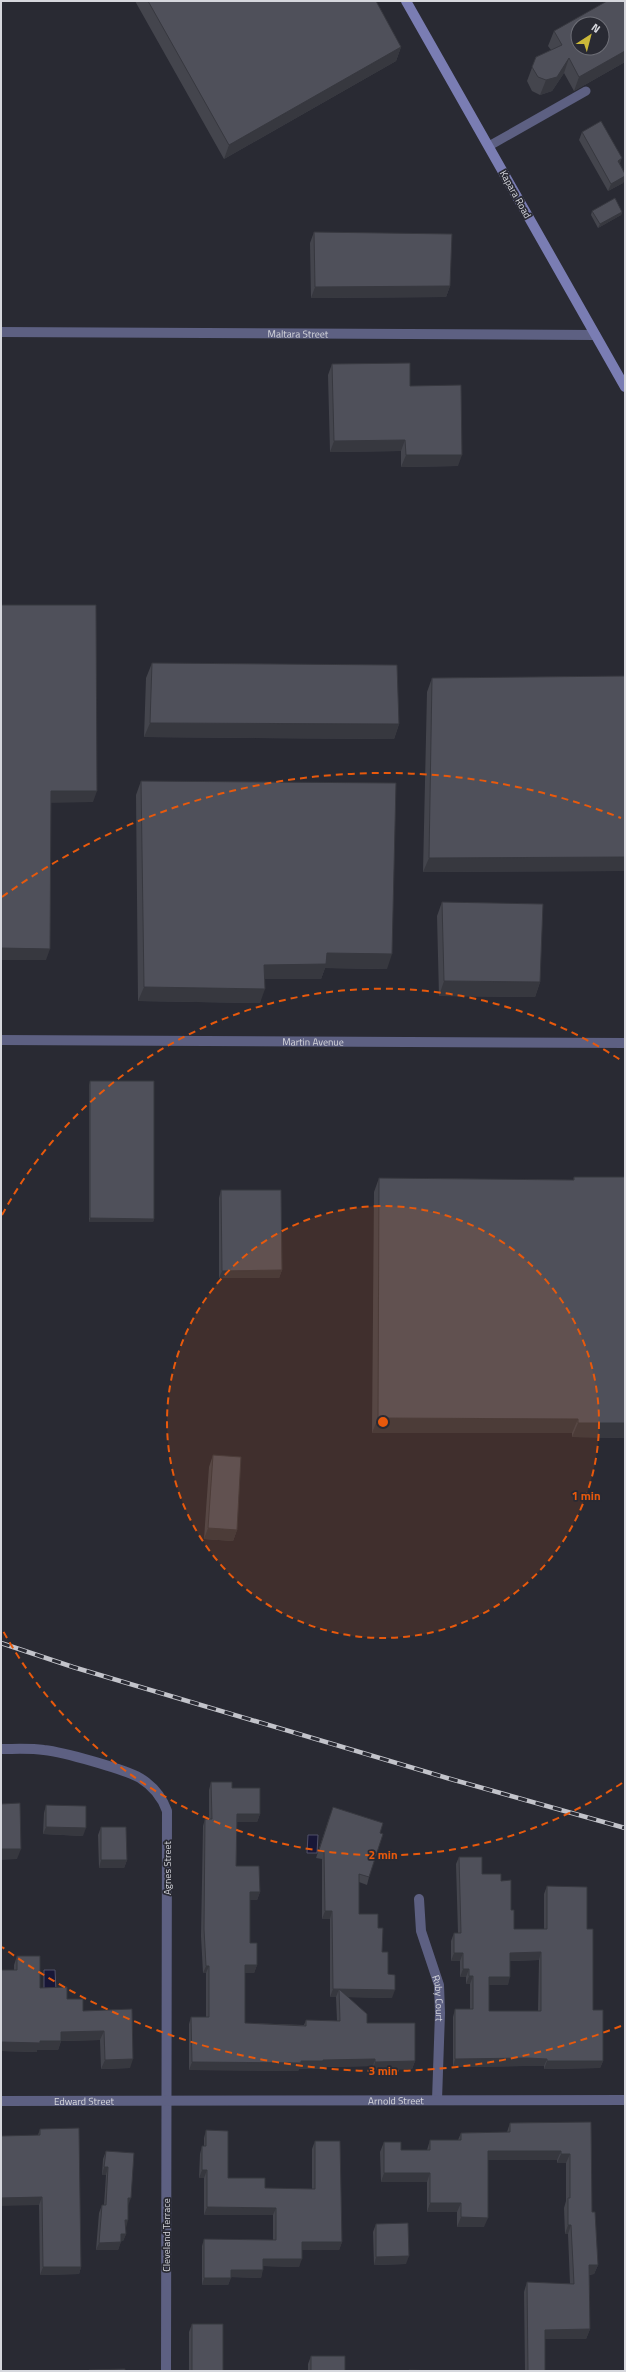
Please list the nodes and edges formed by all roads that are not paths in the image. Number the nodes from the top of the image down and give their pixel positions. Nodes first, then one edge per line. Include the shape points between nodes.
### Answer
1 (407, 1) edge
2 (586, 91) edge
3 (489, 146) junction
4 (1, 332) edge
5 (595, 335) junction
6 (625, 387) edge
7 (1, 1040) edge
8 (625, 1043) edge
9 (1, 1749) edge
10 (419, 1899) dead end
11 (166, 2099) junction
12 (437, 2100) junction
13 (625, 2100) edge
14 (1, 2101) edge
15 (166, 2371) edge

1 - 3 street, Kapara Road
2 - 3 lane
3 - 5 street, Kapara Road
4 - 5 street, Maltara Street
5 - 6 street, Kapara Road
7 - 8 street, Martin Avenue
9 - 11 street, Agnes Street via 45,1750 115,1769 140,1778 163,1800 167,1811
10 - 12 street, Ruby Court via 421,1931 439,1985
11 - 12 street, Arnold Street
11 - 14 street, Edward Street
11 - 15 street, Cleveland Terrace
12 - 13 street, Arnold Street

